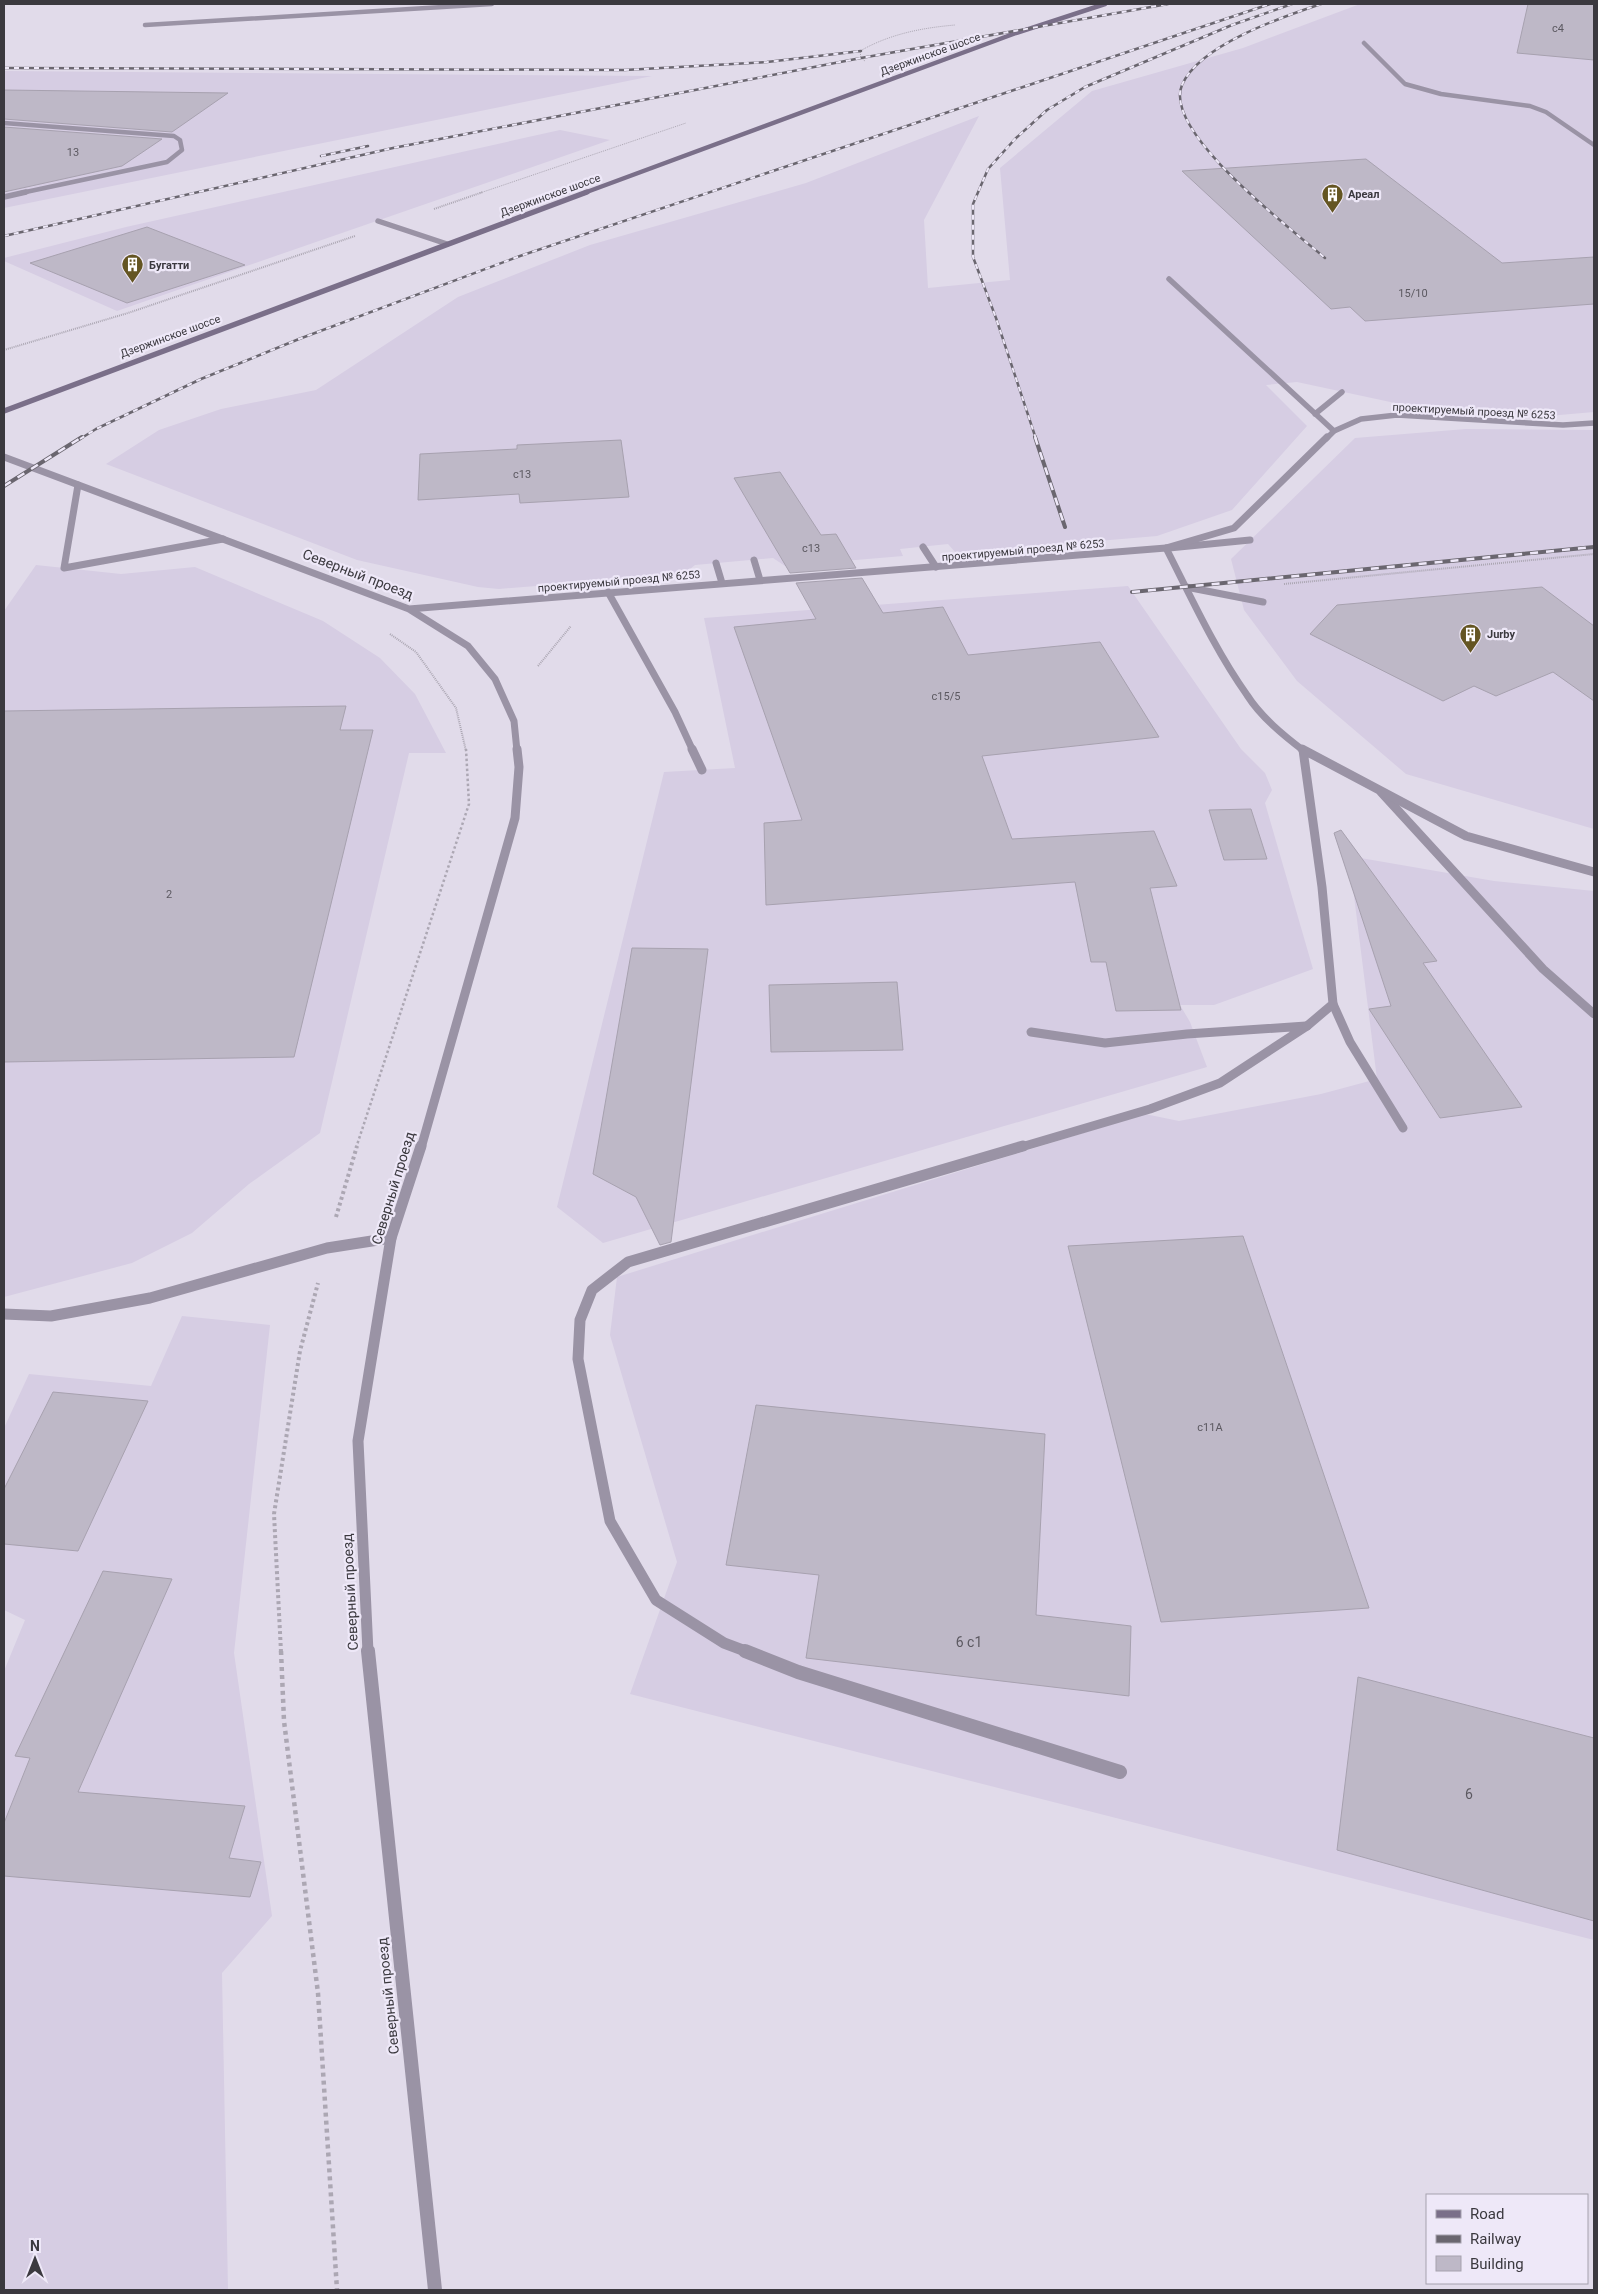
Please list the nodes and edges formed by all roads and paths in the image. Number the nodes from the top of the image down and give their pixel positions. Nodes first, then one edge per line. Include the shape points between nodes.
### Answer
1 (492, 4) edge
2 (1105, 4) edge
3 (961, 24) dead end
4 (145, 25) dead end
5 (1364, 44) dead end
6 (865, 62) dead end
7 (690, 122) dead end
8 (4, 123) edge
9 (1594, 145) edge
10 (4, 197) edge
11 (378, 221) dead end
12 (389, 225) junction
13 (447, 244) junction
14 (1169, 279) dead end
15 (4, 350) edge
16 (1342, 392) dead end
17 (4, 411) edge
18 (1316, 414) junction
19 (1594, 423) edge
20 (1334, 431) junction
21 (4, 457) edge
22 (78, 485) junction
23 (222, 539) junction
24 (1250, 540) dead end
25 (923, 546) dead end
26 (1166, 548) junction
27 (1594, 554) edge
28 (754, 560) dead end
29 (716, 563) dead end
30 (936, 567) junction
31 (760, 580) junction
32 (722, 583) junction
33 (1277, 584) dead end
34 (1186, 587) junction
35 (610, 595) junction
36 (1263, 602) dead end
37 (409, 609) junction
38 (538, 666) dead end
39 (1303, 750) junction
40 (702, 770) dead end
41 (1381, 792) junction
42 (1594, 872) edge
43 (1333, 1004) junction
44 (1594, 1014) edge
45 (1307, 1026) junction
46 (1031, 1032) dead end
47 (1403, 1128) dead end
48 (391, 1238) junction
49 (4, 1314) edge
50 (1120, 1772) dead end
51 (435, 2290) edge

1 - 4 street
2 - 13 main road, Дзержинское шоссе via 1007,36
3 - 6 path via 931,26 876,41 860,51
5 - 9 street via 1405,84 1459,97 1530,106 1546,112
7 - 12 path
8 - 10 street via 174,136 180,140 182,150 167,162
11 - 12 street
12 - 13 street
12 - 15 path via 128,313
13 - 17 main road, Дзержинское шоссе
14 - 18 street
16 - 18 street
18 - 20 street
19 - 20 street, проектируемый проезд № 6253 via 1563,426 1397,414 1361,419
20 - 26 street, проектируемый проезд № 6253 via 1234,528
21 - 22 street, Северный проезд
22 - 23 street, Северный проезд
22 - 23 street via 64,568
23 - 37 street, Северный проезд
24 - 26 street
25 - 30 street
26 - 30 street, проектируемый проезд № 6253
26 - 34 street
27 - 33 path
28 - 31 street
29 - 32 street
30 - 31 street, проектируемый проезд № 6253
31 - 32 street, проектируемый проезд № 6253
32 - 35 street, проектируемый проезд № 6253
34 - 36 street
34 - 39 street via 1248,696 1271,723
35 - 37 street, проектируемый проезд № 6253
35 - 38 path via 575,622
35 - 40 street via 675,712
37 - 48 street, Северный проезд via 468,646 495,679 514,721 519,767 515,818 501,870 422,1144
39 - 41 street
39 - 43 street via 1322,887
41 - 42 street via 1466,836
41 - 44 street via 1543,969
43 - 45 street
43 - 47 street via 1350,1042
45 - 46 street via 1105,1043
45 - 50 street via 1220,1083 1150,1109 628,1262 592,1290 580,1320 578,1359 610,1521 656,1600 724,1643 798,1672
48 - 49 street via 327,1248 150,1298 51,1316
48 - 51 street, Северный проезд via 358,1441 369,1674

